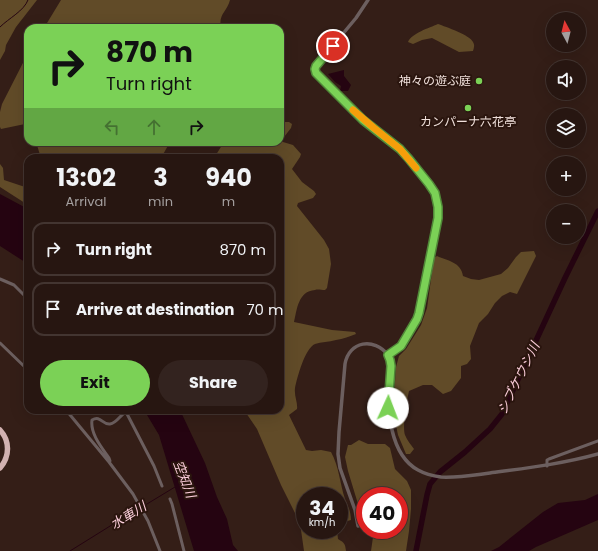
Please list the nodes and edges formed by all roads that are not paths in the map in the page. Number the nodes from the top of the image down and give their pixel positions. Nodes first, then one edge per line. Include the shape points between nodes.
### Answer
1 (368, 0) edge
2 (0, 279) edge
3 (24, 295) edge
4 (0, 343) edge
5 (388, 355) junction
6 (24, 366) edge
7 (69, 414) edge
8 (122, 414) edge
9 (128, 414) edge
10 (0, 430) edge
11 (598, 441) edge
12 (598, 454) edge
13 (109, 462) junction
14 (547, 466) junction
15 (0, 468) edge
16 (162, 486) dead end
17 (170, 499) dead end
18 (356, 516) edge
19 (160, 551) edge
20 (184, 551) edge

1 - 5 street via 316,66 315,71 363,120 405,154 432,188 438,207 438,218 417,319 401,346
2 - 3 street via 14,285
4 - 6 street
5 - 14 street via 391,366 388,401 394,437 399,450 416,469 435,476 448,477
5 - 18 street via 379,346 364,344 357,346 348,354 346,361 338,454
7 - 13 street
8 - 13 street via 110,424 97,418 92,420 95,436
9 - 16 street
10 - 15 highway via 6,438 8,451
11 - 14 street via 549,459
12 - 14 street
13 - 19 street via 139,503
17 - 20 street

